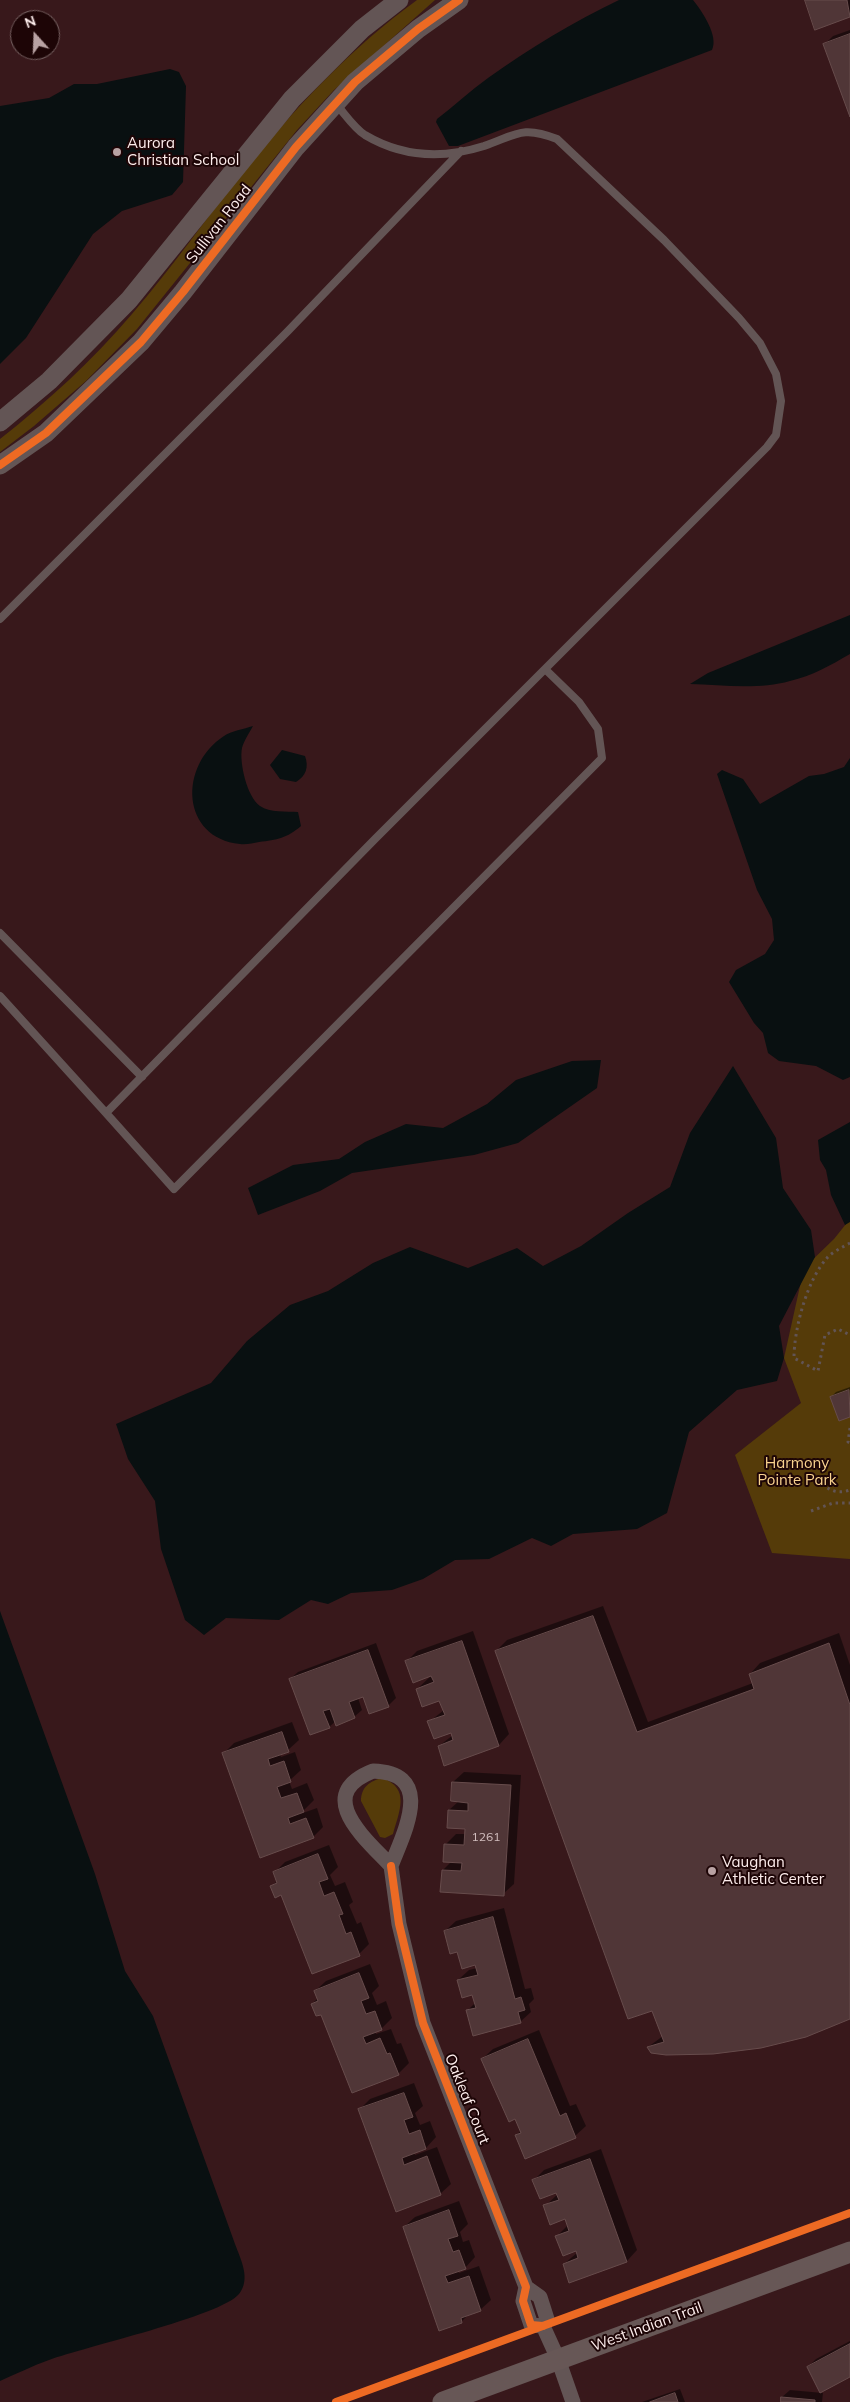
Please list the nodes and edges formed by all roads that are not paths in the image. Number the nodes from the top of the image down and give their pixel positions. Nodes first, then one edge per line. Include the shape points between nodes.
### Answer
1 (399, 0) edge
2 (459, 0) edge
3 (336, 104) junction
4 (461, 151) junction
5 (0, 422) edge
6 (0, 465) edge
7 (0, 619) edge
8 (545, 670) junction
9 (0, 933) edge
10 (0, 996) edge
11 (142, 1077) junction
12 (106, 1114) junction
13 (390, 1866) junction
14 (850, 2252) edge
15 (558, 2359) junction
16 (443, 2402) edge
17 (573, 2402) edge

1 - 5 street, Sullivan Road via 362,29 292,99 129,300 49,382
2 - 3 street, Sullivan Road via 418,29 355,82
3 - 4 lane via 364,134 386,144 416,154
3 - 6 street, Sullivan Road via 296,147 184,292 141,342 46,433
4 - 7 lane via 288,331
4 - 8 lane via 516,132 539,132 557,138 664,240 739,318 760,343 776,374 782,401 776,435 767,447
8 - 11 lane
8 - 12 lane via 579,702 598,729 602,758 174,1189
9 - 11 lane
10 - 12 lane
11 - 12 lane
13 - 13 street via 350,1822 346,1810 346,1797 351,1785 373,1771 398,1777 412,1800 411,1814
13 - 15 street, Oakleaf Court via 399,1924 423,2023 526,2287 540,2297 547,2319 543,2326
14 - 15 main road, West Indian Trail
15 - 16 main road, West Indian Trail
15 - 17 street, Oakleaf Court

